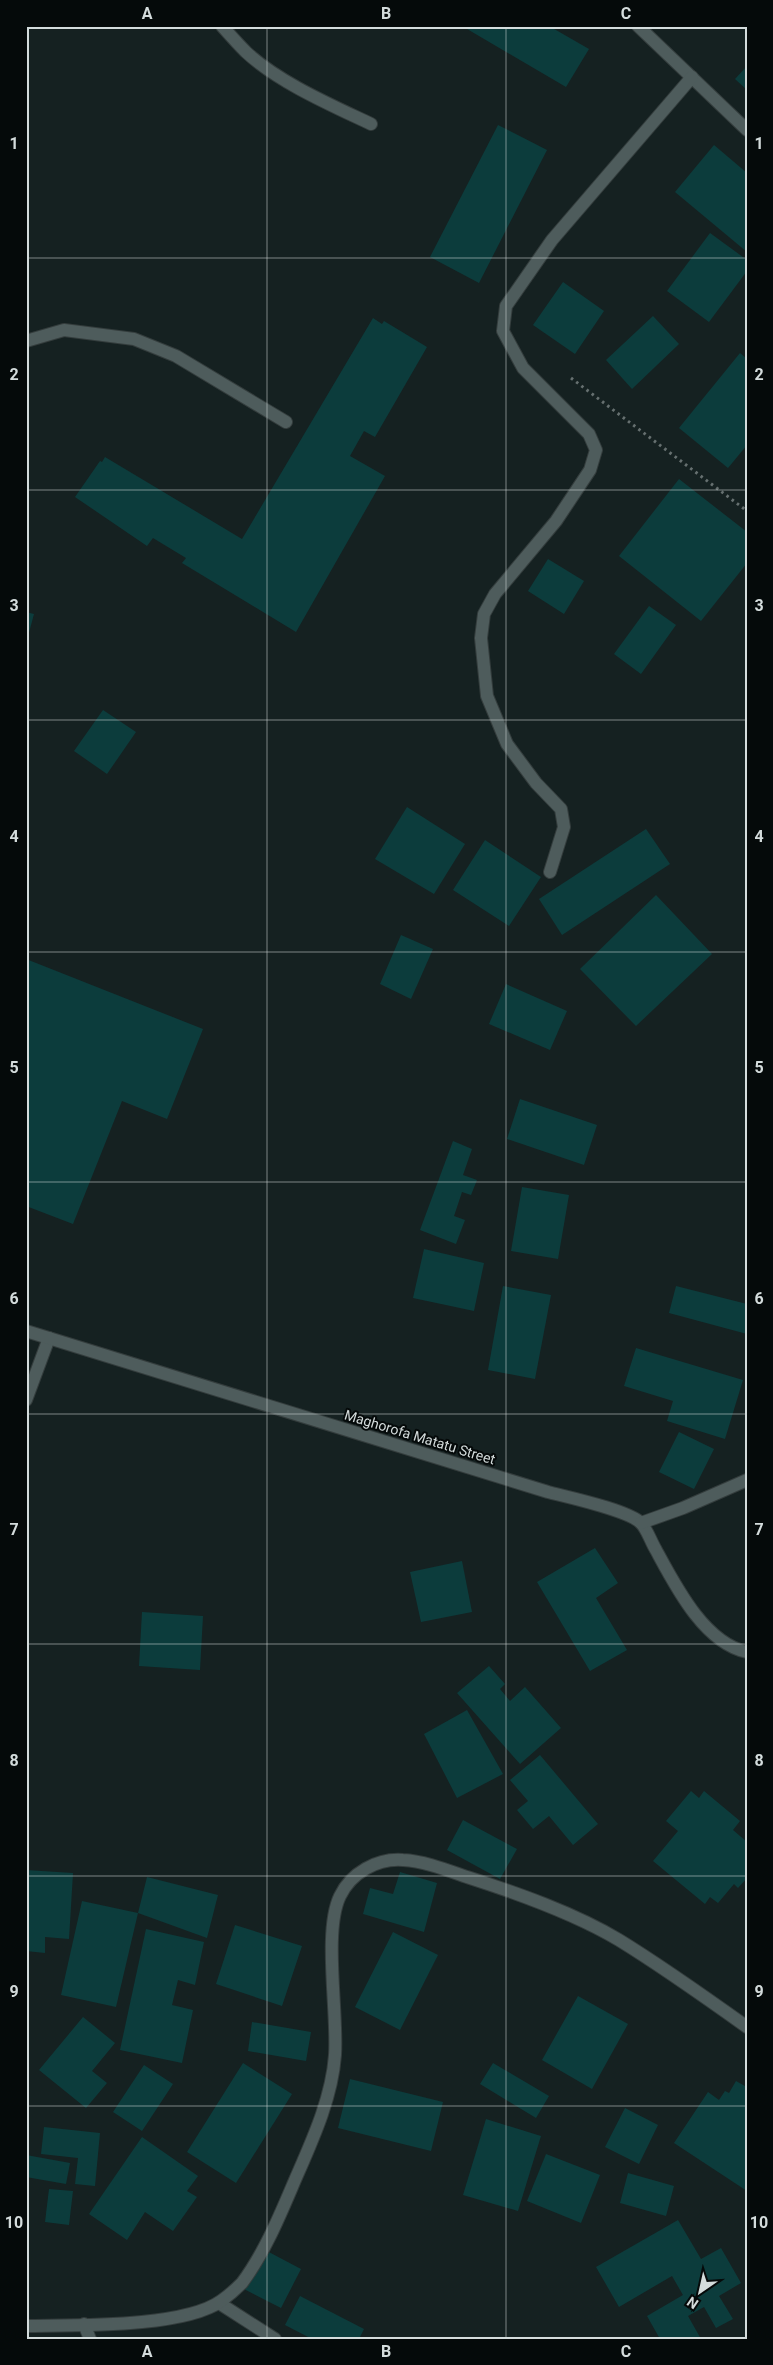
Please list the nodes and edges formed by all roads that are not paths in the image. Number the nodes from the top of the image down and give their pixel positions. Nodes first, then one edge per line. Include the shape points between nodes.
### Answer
1 (222, 26) edge
2 (638, 26) edge
3 (692, 77) junction
4 (371, 124) dead end
5 (747, 130) edge
6 (26, 341) edge
7 (286, 422) dead end
8 (550, 872) dead end
9 (26, 1331) edge
10 (49, 1338) junction
11 (26, 1400) edge
12 (747, 1480) edge
13 (641, 1523) junction
14 (747, 1652) edge
15 (747, 2027) edge
16 (219, 2303) junction
17 (84, 2324) junction
18 (26, 2326) edge
19 (90, 2339) edge
20 (275, 2339) edge

1 - 4 street via 247,53 278,75 320,100
2 - 3 street
3 - 5 street
3 - 8 street via 552,240 506,306 503,331 523,368 589,434 596,450 590,470 556,521 495,594 484,614 481,638 487,696 507,744 560,809 564,827
6 - 7 street via 64,330 134,339 176,356
9 - 10 street, Maghorofa Matatu Street
10 - 11 street
10 - 13 street, Maghorofa Matatu Street via 608,1508
12 - 13 street
13 - 14 street via 690,1608 714,1634 737,1650
15 - 16 street via 616,1938 554,1909 446,1870 402,1860 378,1864 354,1874 339,1897 332,1932 335,2055 329,2092 279,2217 240,2285
16 - 17 street via 187,2315
16 - 20 street
17 - 18 street
17 - 19 street

